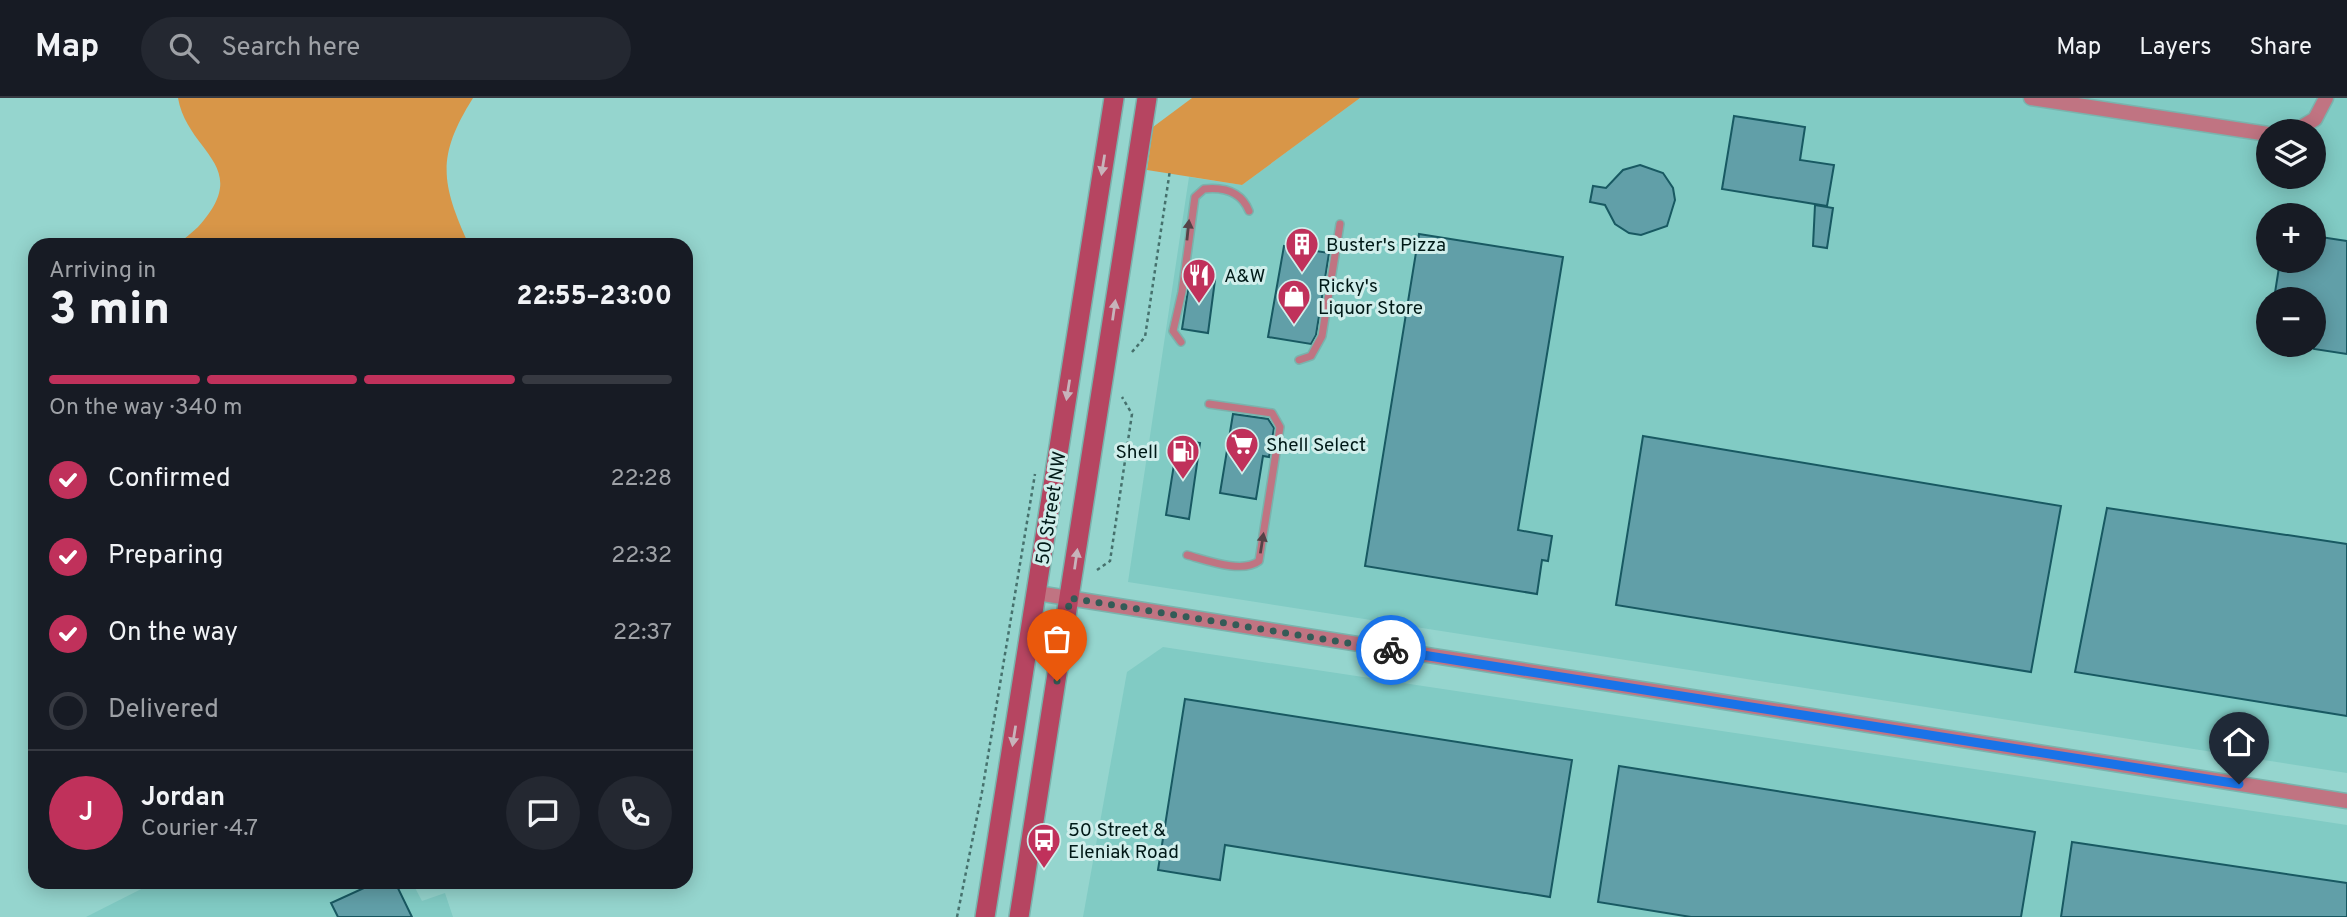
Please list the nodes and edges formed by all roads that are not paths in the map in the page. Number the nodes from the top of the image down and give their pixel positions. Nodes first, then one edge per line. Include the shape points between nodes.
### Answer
1 (1114, 98) edge
2 (1147, 98) edge
3 (2031, 98) edge
4 (2326, 98) edge
5 (2316, 119) edge
6 (2256, 132) edge
7 (1249, 211) dead end
8 (1340, 224) dead end
9 (1181, 342) dead end
10 (1299, 360) dead end
11 (1209, 404) dead end
12 (1187, 555) dead end
13 (1037, 593) junction
14 (1070, 598) junction
15 (2347, 801) edge
16 (985, 917) edge
17 (1019, 917) edge

1 -> 13 main road, 50 Street NW
14 -> 2 main road, 50 Street NW
3 - 6 street
4 - 5 street
9 -> 7 lane via 1173,331 1195,197 1204,189 1227,190 1244,201
8 - 10 lane via 1322,336 1315,353
12 -> 11 lane via 1235,566 1259,561 1280,427 1272,413
13 - 14 street
13 -> 16 main road, 50 Street NW
14 - 15 street
14 - 17 main road, 50 Street NW

